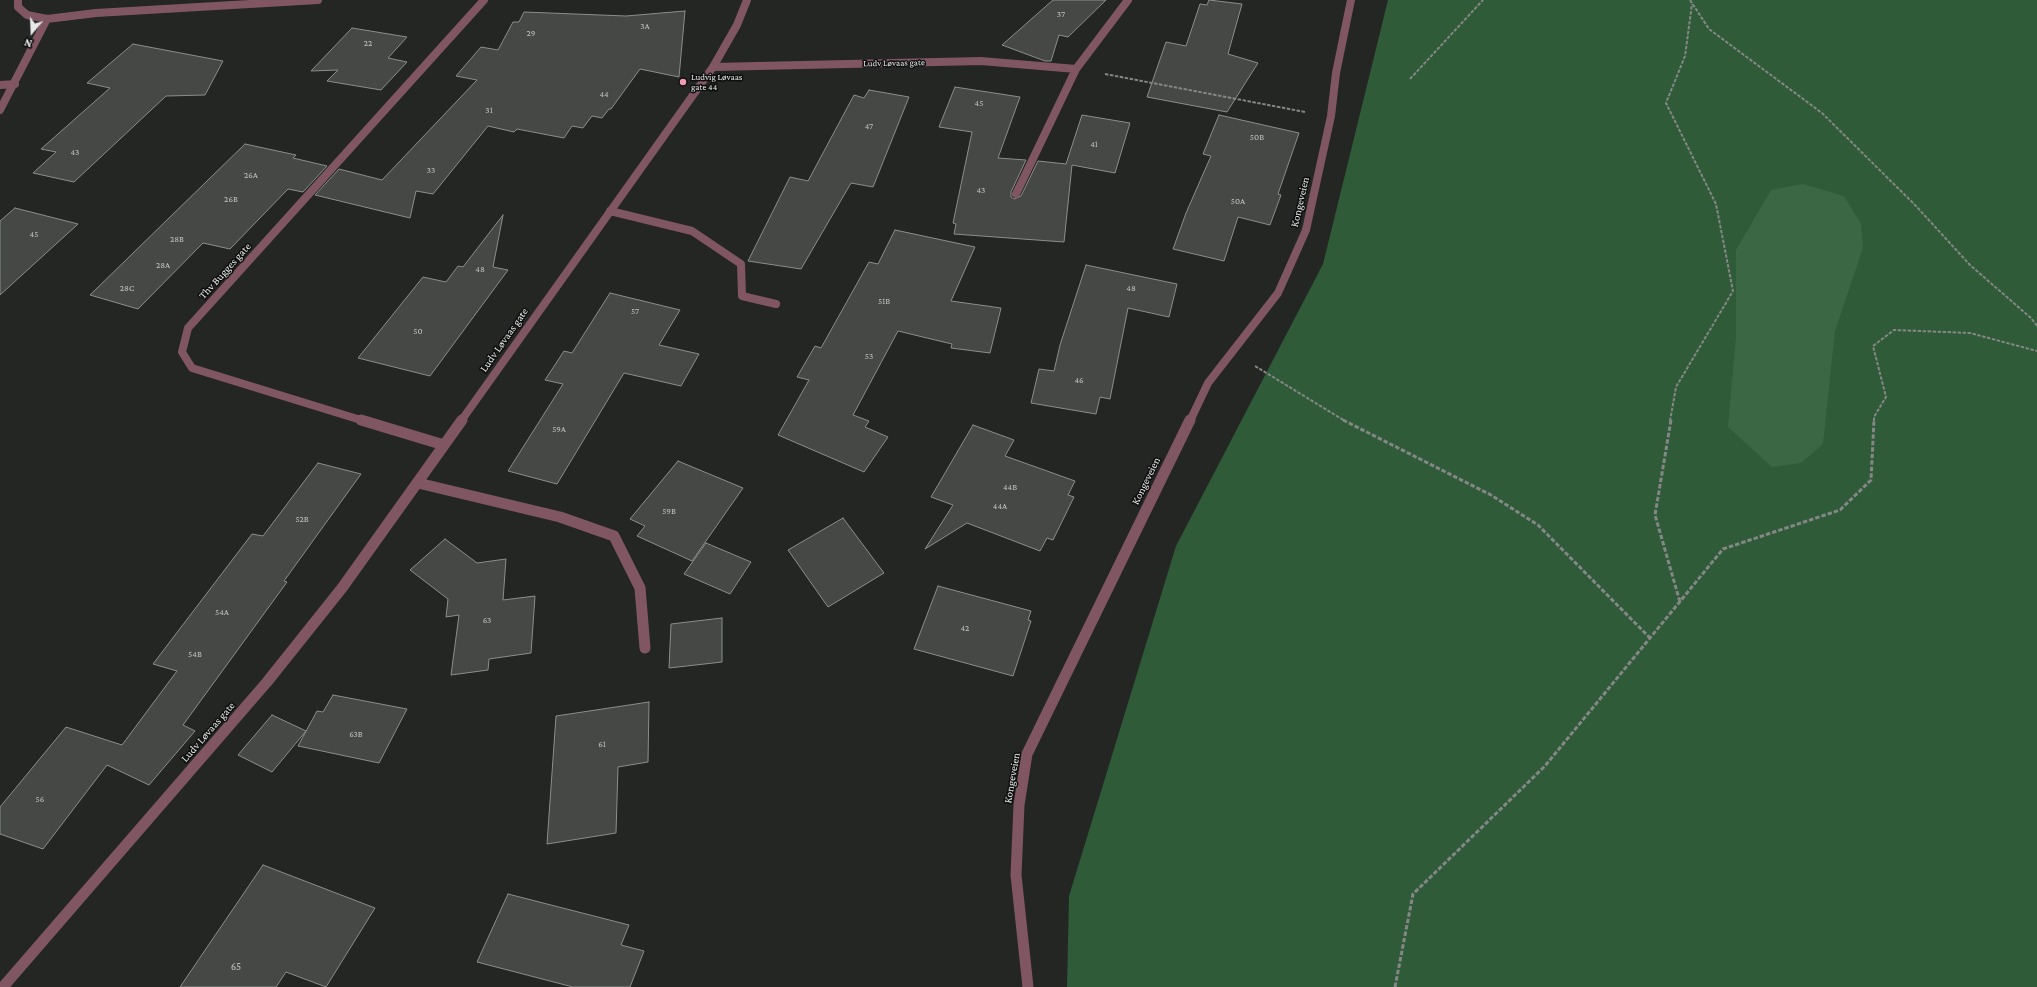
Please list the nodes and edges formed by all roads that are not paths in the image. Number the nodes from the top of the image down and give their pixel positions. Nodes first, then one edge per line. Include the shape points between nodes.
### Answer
1 (18, 0) edge
2 (318, 0) edge
3 (484, 0) edge
4 (748, 0) edge
5 (1128, 0) edge
6 (1351, 0) edge
7 (47, 19) junction
8 (713, 67) junction
9 (1076, 69) junction
10 (15, 84) junction
11 (0, 85) edge
12 (0, 110) edge
13 (1016, 194) dead end
14 (610, 211) junction
15 (776, 304) dead end
16 (444, 445) junction
17 (418, 483) junction
18 (645, 648) dead end
19 (3, 987) edge
20 (1028, 987) edge

1 - 7 street via 18,7 27,15
2 - 7 street via 96,13
3 - 16 street, Thv Bugges gate via 188,328 182,352 192,368
4 - 8 street, Ludv Løvaas gate
5 - 9 street
6 - 20 street, Kongeveien via 1336,73 1331,116 1306,230 1278,292 1208,383 1027,754 1019,805 1016,875
7 - 10 street
8 - 9 street, Ludv Løvaas gate via 981,61
8 - 14 street, Ludv Løvaas gate
9 - 13 street
10 - 11 street
10 - 12 street
14 - 15 street via 692,231 742,264 742,296
14 - 16 street, Ludv Løvaas gate
16 - 17 street, Ludv Løvaas gate
17 - 18 street via 560,517 614,536 640,588
17 - 19 street, Ludv Løvaas gate via 342,588 267,682

